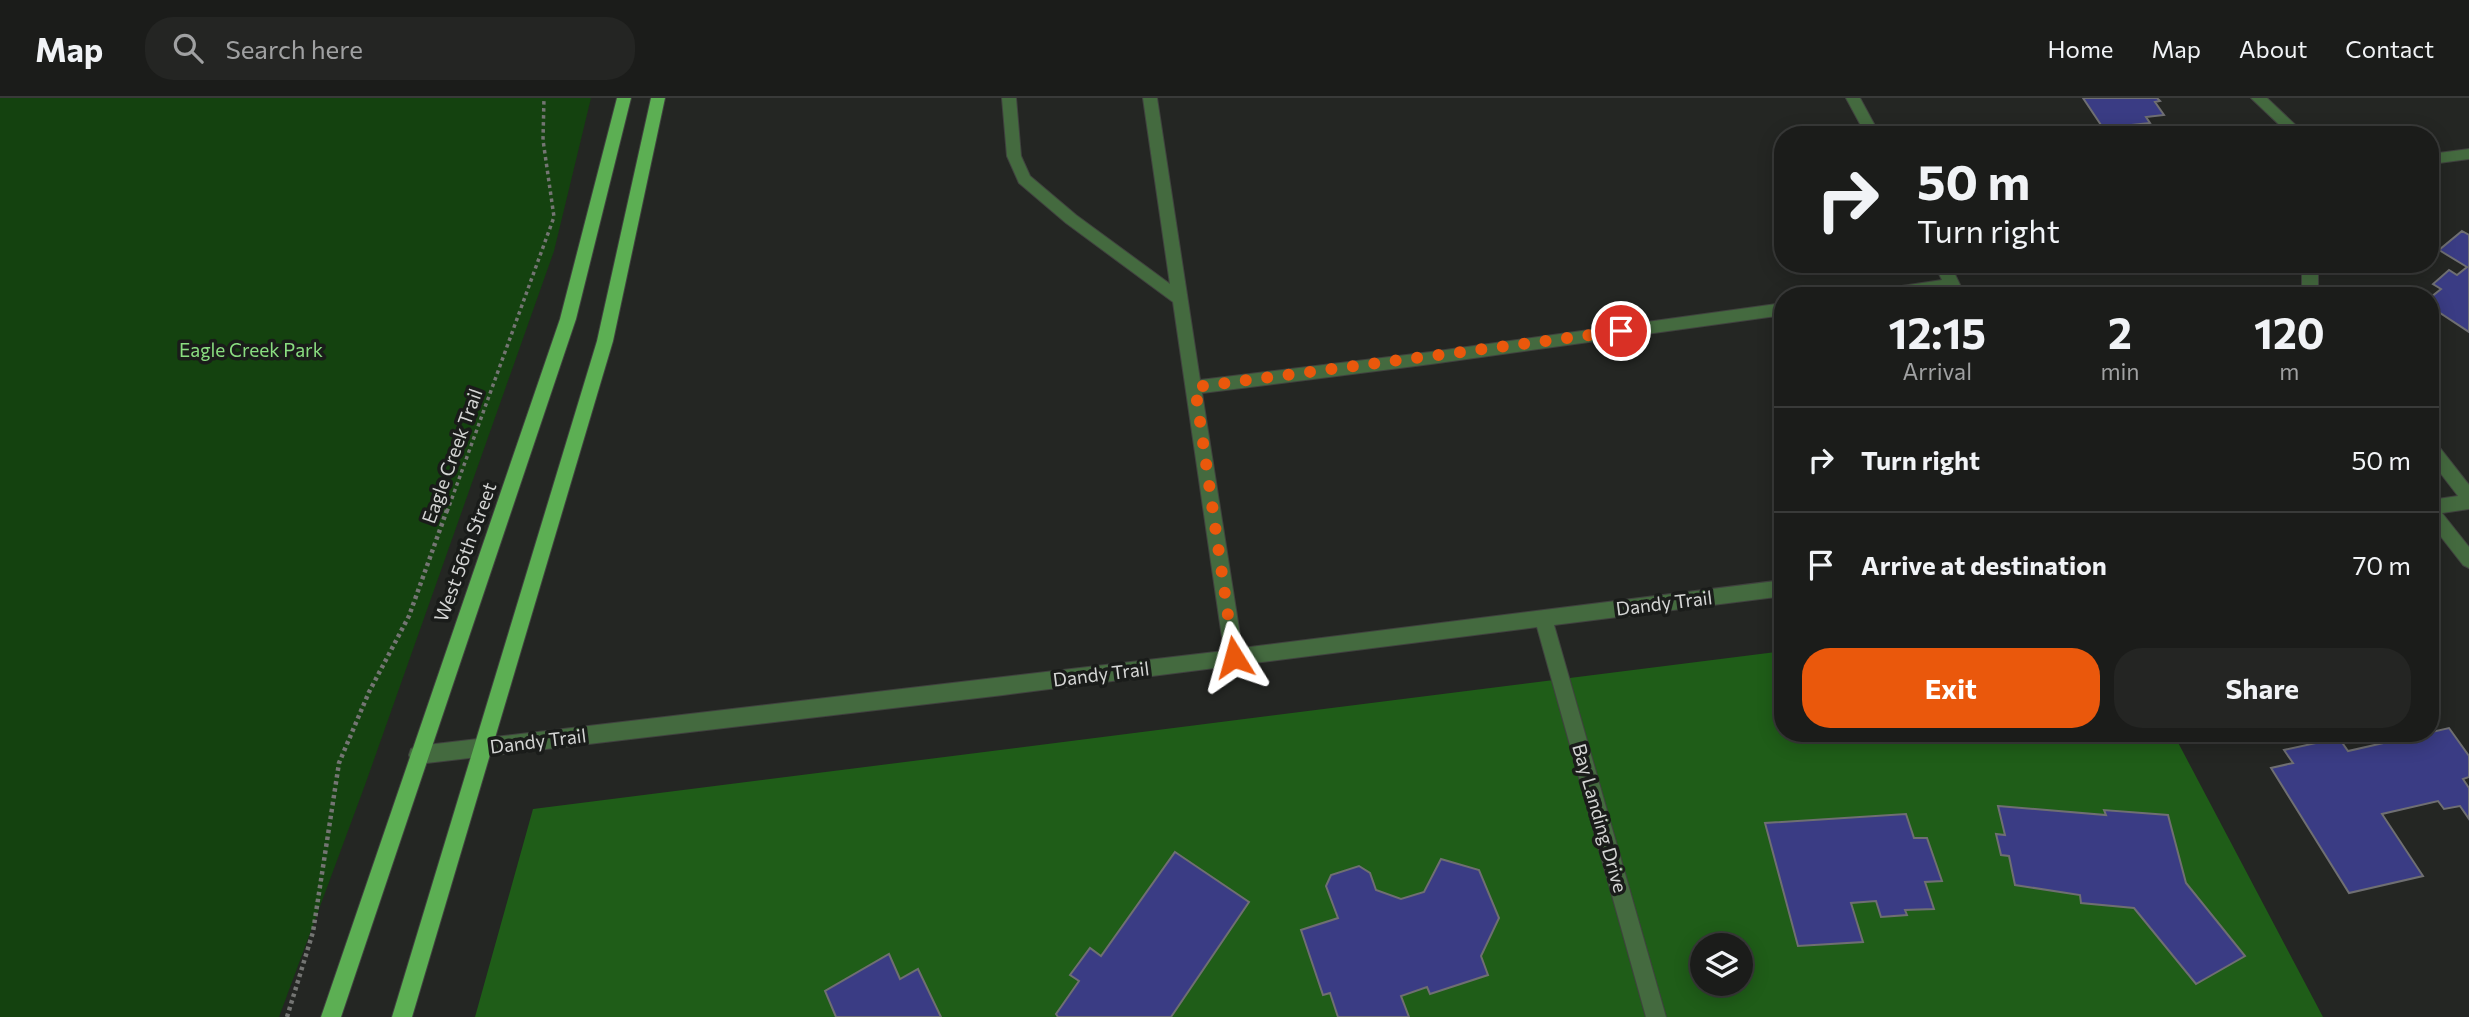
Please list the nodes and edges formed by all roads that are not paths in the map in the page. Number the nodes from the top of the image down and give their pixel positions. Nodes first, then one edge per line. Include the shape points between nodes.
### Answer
1 (624, 98) edge
2 (658, 98) edge
3 (1009, 98) edge
4 (1150, 98) edge
5 (1853, 98) edge
6 (2258, 98) edge
7 (1868, 126) edge
8 (2289, 126) edge
9 (2469, 154) edge
10 (2439, 158) edge
11 (1181, 300) junction
12 (1774, 310) edge
13 (1195, 387) junction
14 (2439, 460) edge
15 (2469, 500) edge
16 (2439, 507) edge
17 (2439, 520) edge
18 (2469, 560) edge
19 (1774, 590) edge
20 (1544, 618) junction
21 (1234, 657) junction
22 (483, 747) junction
23 (418, 755) junction
24 (331, 1017) edge
25 (402, 1017) edge
26 (1656, 1017) edge

1 - 23 main road, West 56th Street via 568,319
2 - 22 main road via 605,341
3 - 11 street via 1014,156 1024,179
4 - 11 street
5 - 7 street
6 - 8 street
9 - 10 street
11 - 13 street
12 - 13 street
13 - 21 street
14 - 15 street
15 - 16 street
17 - 18 street
19 - 20 street, Dandy Trail
20 - 21 street, Dandy Trail
20 - 26 street, Bay Landing Drive
21 - 22 street, Dandy Trail
22 - 23 street, Dandy Trail
22 - 25 main road
23 - 24 main road, West 56th Street

